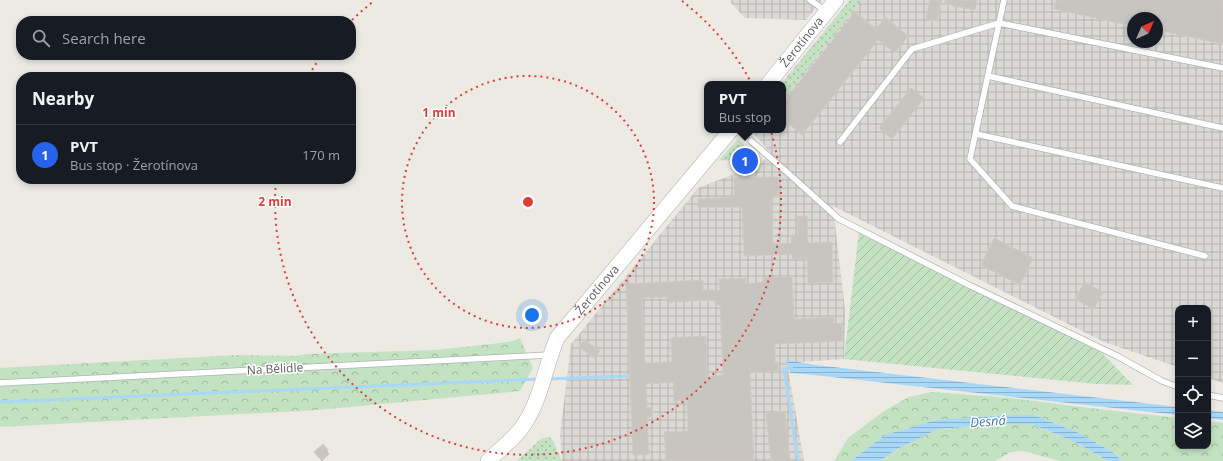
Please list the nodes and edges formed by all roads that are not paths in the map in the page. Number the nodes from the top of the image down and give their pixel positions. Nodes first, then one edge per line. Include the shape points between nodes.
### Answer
1 (810, 0) edge
2 (1004, 0) edge
3 (831, 6) edge
4 (999, 23) junction
5 (1223, 68) edge
6 (988, 76) junction
7 (770, 81) edge
8 (1223, 128) edge
9 (728, 133) edge
10 (976, 134) junction
11 (750, 141) dead end
12 (840, 142) dead end
13 (1223, 188) edge
14 (1205, 256) dead end
15 (550, 355) junction
16 (0, 383) edge
17 (1175, 386) edge
18 (1211, 396) edge
19 (1223, 398) edge
20 (488, 461) edge

1 - 3 lane
2 - 4 lane
3 - 7 street, Žerotínova
4 - 5 lane
4 - 6 lane
4 - 12 lane via 912,49
6 - 8 lane
6 - 10 lane
9 - 15 street, Žerotínova via 557,338
10 - 13 lane
10 - 14 lane via 970,159 1012,206
11 - 17 lane via 839,219
15 - 16 lane, Na Bělidle
15 - 20 street, Žerotínova via 534,407 522,427
18 - 19 lane

